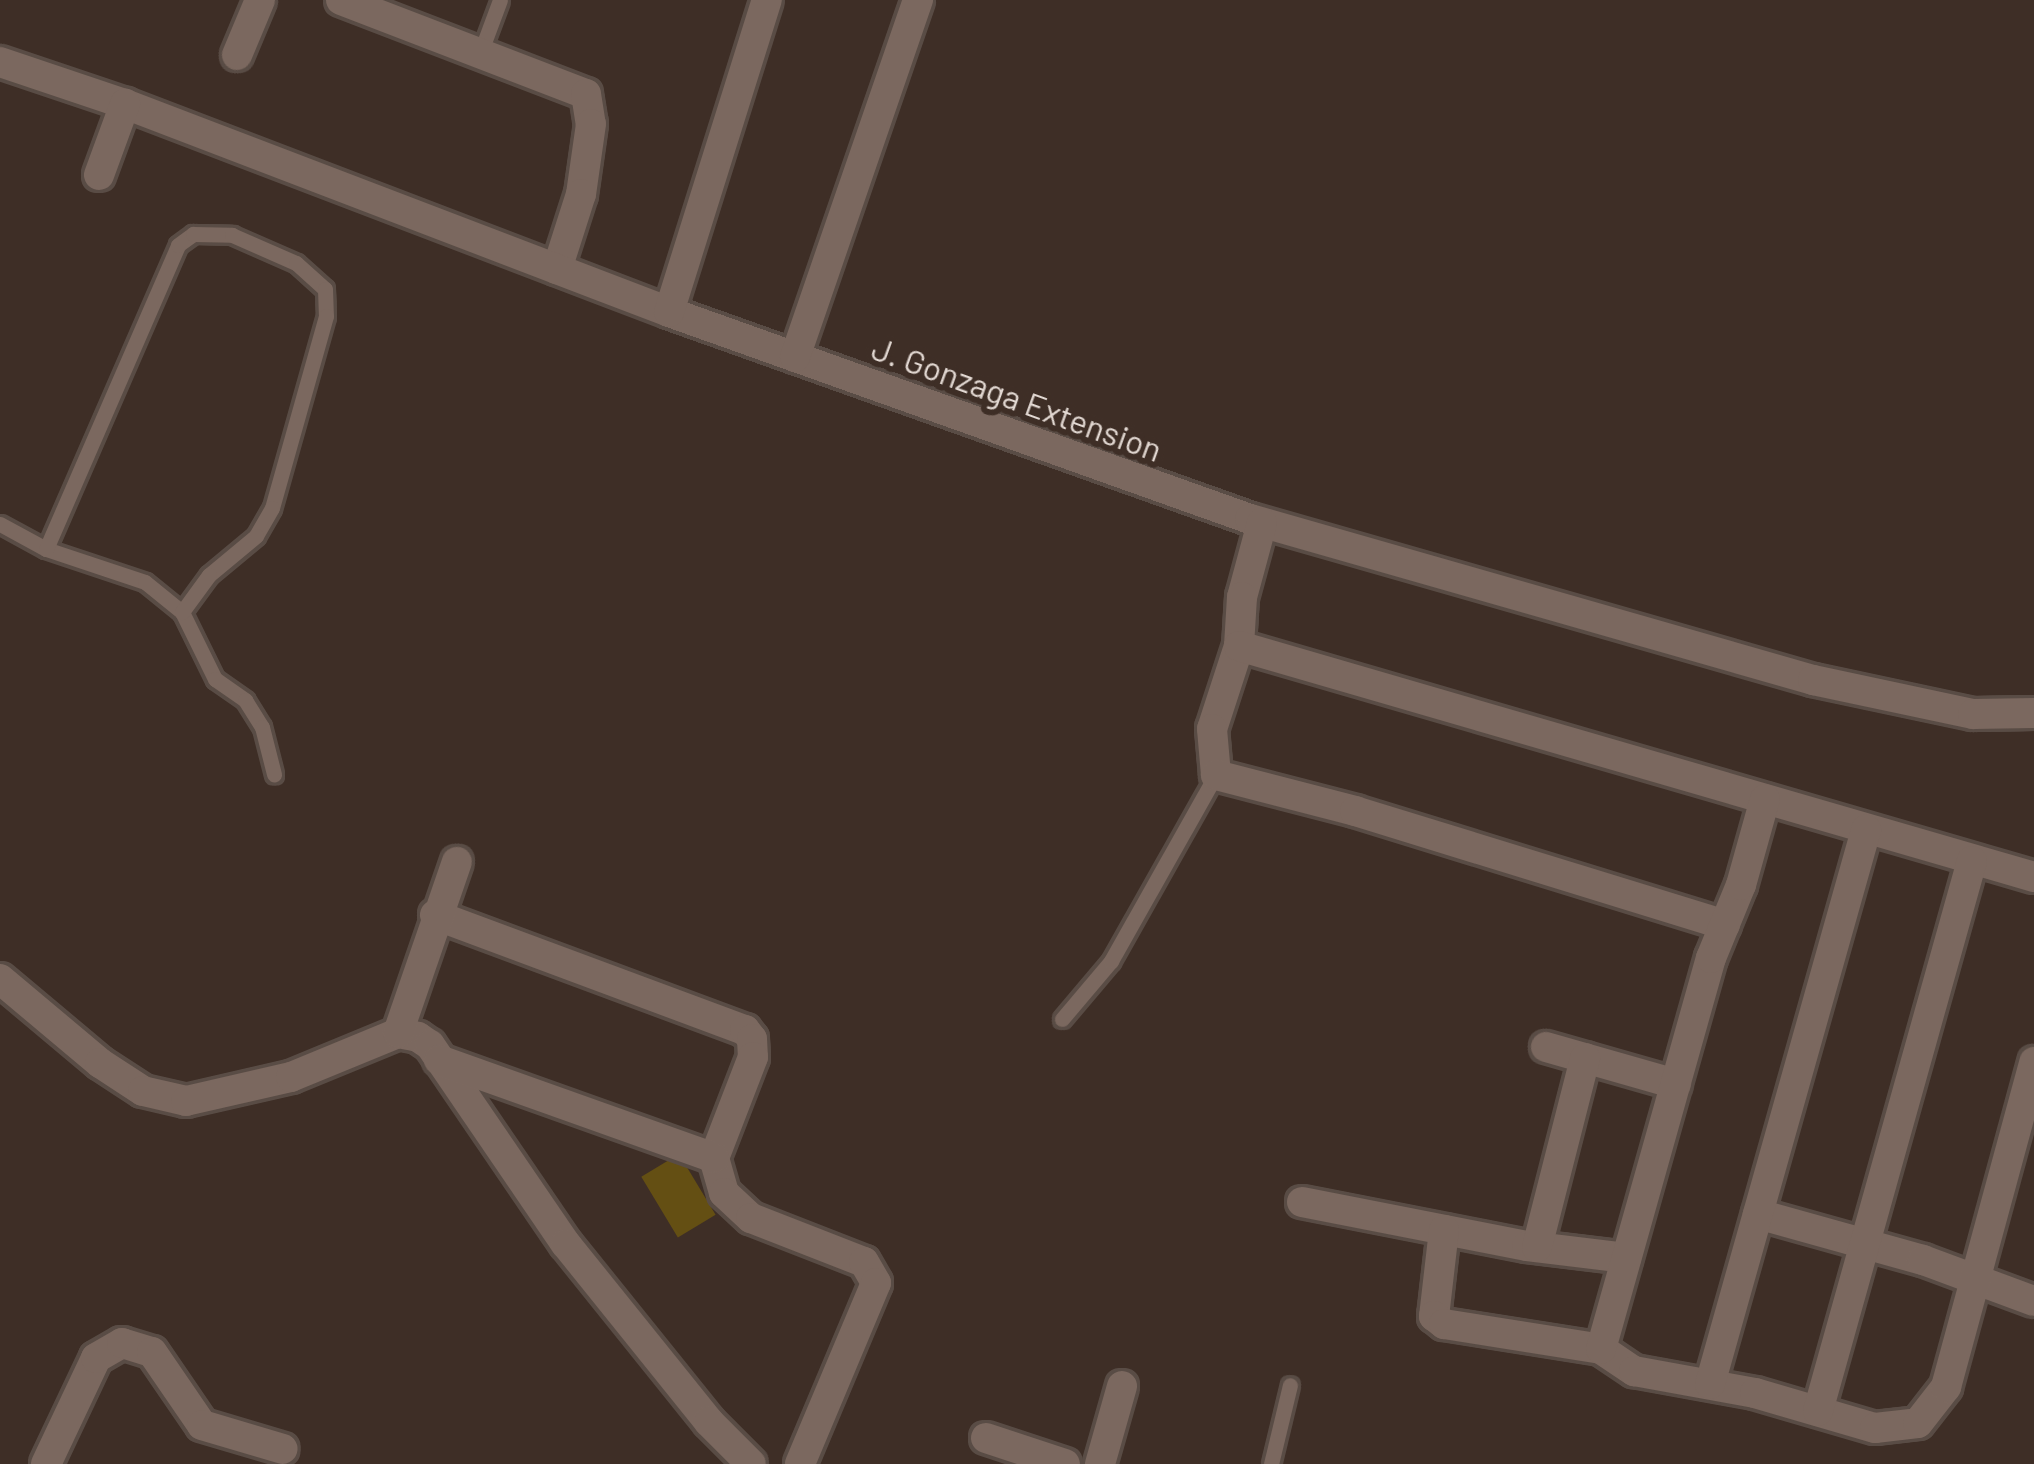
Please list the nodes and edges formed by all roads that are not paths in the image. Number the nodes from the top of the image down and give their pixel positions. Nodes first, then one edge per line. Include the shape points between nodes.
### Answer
1 (260, 0) edge
2 (341, 0) edge
3 (500, 0) edge
4 (767, 0) edge
5 (919, 0) edge
6 (481, 51) junction
7 (237, 56) dead end
8 (0, 62) edge
9 (125, 104) junction
10 (99, 175) dead end
11 (556, 269) junction
12 (669, 312) junction
13 (795, 357) junction
14 (1262, 523) junction
15 (0, 524) edge
16 (46, 548) junction
17 (182, 612) junction
18 (1239, 646) junction
19 (2034, 713) edge
20 (274, 774) dead end
21 (1216, 775) junction
22 (1765, 799) junction
23 (1866, 830) junction
24 (1972, 861) junction
25 (457, 862) dead end
26 (2034, 877) edge
27 (435, 915) junction
28 (1725, 925) junction
29 (0, 979) edge
30 (1062, 1019) dead end
31 (398, 1033) junction
32 (1546, 1047) dead end
33 (1585, 1058) junction
34 (439, 1060) junction
35 (2034, 1062) edge
36 (1676, 1084) junction
37 (714, 1158) junction
38 (1302, 1202) dead end
39 (1758, 1214) junction
40 (1444, 1230) junction
41 (1865, 1244) junction
42 (1538, 1247) junction
43 (1626, 1258) junction
44 (1978, 1282) junction
45 (2034, 1301) edge
46 (1601, 1349) junction
47 (1709, 1384) junction
48 (1290, 1385) dead end
49 (1122, 1386) dead end
50 (1818, 1411) junction
51 (986, 1438) dead end
52 (283, 1449) dead end
53 (46, 1464) edge
54 (751, 1464) edge
55 (800, 1464) edge
56 (1065, 1464) edge
57 (1100, 1464) edge
58 (1271, 1464) edge

1 - 7 street
2 - 6 street
3 - 6 lane
4 - 12 street
5 - 13 street
6 - 11 street via 586,94 591,124 580,194
8 - 9 street, J. Gonzaga Extension
9 - 10 street
9 - 11 street, J. Gonzaga Extension
11 - 12 street, J. Gonzaga Extension
12 - 13 street, J. Gonzaga Extension
13 - 14 street, J. Gonzaga Extension
14 - 18 street
14 - 19 street, J. Gonzaga Extension via 1813,680 1973,714
15 - 16 lane
16 - 17 lane via 145,582
16 - 17 lane via 178,245 193,234 232,235 296,263 325,289 326,316 272,508 256,536 209,575
17 - 20 lane via 215,680 245,700 262,727
18 - 21 street via 1212,729
18 - 22 street
21 - 28 street
21 - 30 lane via 1111,961
22 - 23 street
22 - 28 street
23 - 24 street
23 - 39 street
24 - 26 street
24 - 41 street
25 - 27 street
27 - 31 street
27 - 37 street via 745,1030 754,1057
28 - 36 street
29 - 31 street via 100,1064 143,1091 186,1101 291,1077
31 - 34 street via 418,1037
32 - 33 street
33 - 36 street
33 - 42 street
34 - 37 street
34 - 54 street via 566,1244
35 - 44 street
36 - 43 street
37 - 55 street via 724,1193 752,1218 874,1271
38 - 40 street
39 - 41 street
39 - 47 street
40 - 42 street
40 - 46 street via 1436,1320
41 - 44 street
41 - 50 street
42 - 43 street
43 - 46 street
44 - 45 street
44 - 50 street via 1942,1398 1918,1423 1875,1428
46 - 47 street via 1634,1371
47 - 50 street
48 - 58 lane
49 - 57 street
51 - 56 street
52 - 53 street via 202,1425 152,1352 122,1343 96,1358

